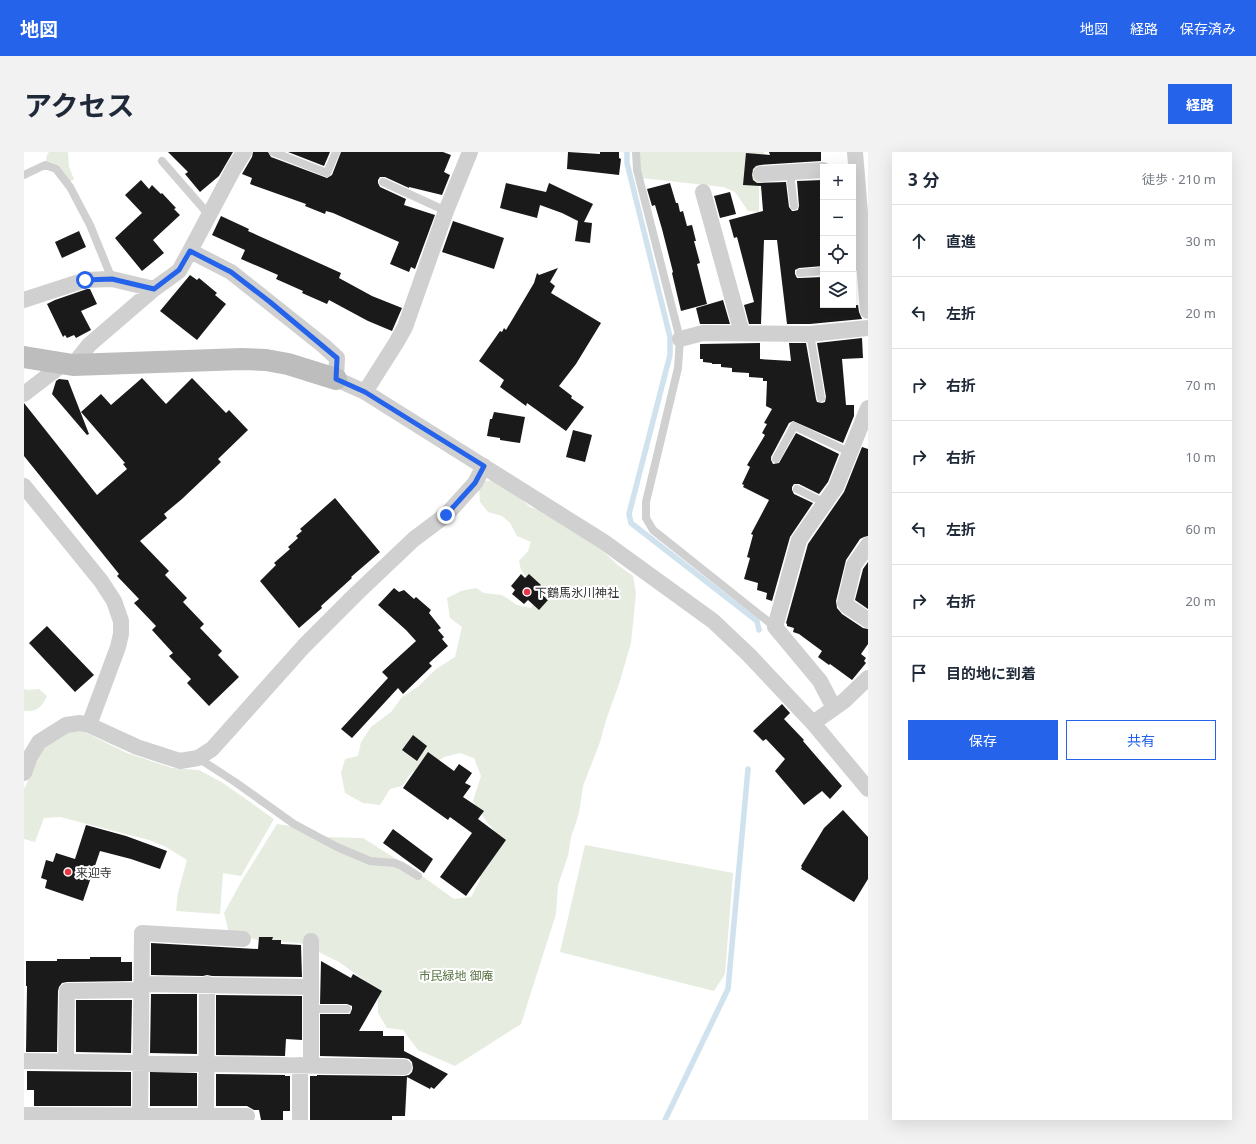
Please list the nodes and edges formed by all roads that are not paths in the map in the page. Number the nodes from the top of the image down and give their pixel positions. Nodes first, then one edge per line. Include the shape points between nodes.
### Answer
1 (244, 152) edge
2 (273, 152) edge
3 (336, 152) edge
4 (470, 152) edge
5 (636, 152) edge
6 (162, 161) dead end
7 (855, 162) edge
8 (820, 170) edge
9 (790, 173) junction
10 (761, 174) dead end
11 (24, 175) edge
12 (383, 182) dead end
13 (703, 192) dead end
14 (794, 206) dead end
15 (446, 211) junction
16 (209, 215) junction
17 (866, 242) edge
18 (190, 251) junction
19 (858, 266) edge
20 (820, 270) edge
21 (800, 273) dead end
22 (112, 279) junction
23 (154, 289) junction
24 (24, 300) edge
25 (868, 311) edge
26 (868, 328) edge
27 (742, 333) junction
28 (810, 334) junction
29 (680, 339) junction
30 (24, 357) edge
31 (68, 365) junction
32 (336, 379) junction
33 (365, 392) junction
34 (24, 394) edge
35 (821, 398) dead end
36 (868, 408) edge
37 (849, 452) junction
38 (776, 459) dead end
39 (484, 466) junction
40 (24, 486) edge
41 (797, 489) dead end
42 (825, 503) junction
43 (868, 546) edge
44 (868, 620) edge
45 (775, 626) junction
46 (868, 678) edge
47 (834, 708) junction
48 (813, 723) junction
49 (89, 725) junction
50 (198, 758) junction
51 (24, 773) edge
52 (868, 789) edge
53 (418, 876) dead end
54 (243, 939) dead end
55 (311, 941) dead end
56 (207, 984) junction
57 (311, 986) junction
58 (142, 987) junction
59 (311, 1009) junction
60 (347, 1009) dead end
61 (24, 1061) edge
62 (66, 1062) junction
63 (140, 1063) junction
64 (206, 1064) junction
65 (305, 1065) junction
66 (404, 1067) dead end
67 (24, 1115) edge
68 (206, 1116) junction
69 (247, 1116) dead end
70 (140, 1118) edge
71 (300, 1120) edge

1 - 16 street
2 - 3 lane via 327,173
4 - 15 street
5 - 29 lane via 638,177
6 - 16 lane
7 - 17 street
8 - 9 street
9 - 10 street
9 - 14 lane
11 - 22 lane via 45,165 56,169 70,187 90,225
12 - 15 lane
13 - 27 street
15 - 33 street via 405,327
16 - 18 street
17 - 19 street
18 - 23 street via 179,270
18 - 32 street via 231,272 324,346 337,358
19 - 25 street
20 - 21 lane
22 - 23 street
22 - 24 street via 85,280
23 - 31 street
26 - 28 street
27 - 28 street
27 - 29 street via 703,333
28 - 35 lane
29 - 45 lane via 678,368 646,502 646,518 653,530
30 - 31 street
31 - 32 street via 266,360
31 - 34 street
32 - 33 street
33 - 39 street
36 - 37 street
37 - 38 lane via 794,426
37 - 42 street via 836,487
39 - 48 street via 604,542 713,621
39 - 50 street via 475,483 446,515 414,540 356,594 304,646 212,749
40 - 49 street via 101,581 114,601 121,621 118,647
41 - 42 lane
42 - 45 street via 799,540
43 - 44 street via 854,566 846,603
45 - 47 street via 820,681
46 - 47 street
47 - 48 street
48 - 52 street
49 - 50 street via 137,747 180,761
49 - 51 street via 66,725 39,742
50 - 53 lane via 294,824 370,861 402,866
54 - 58 street via 142,933
55 - 57 street
56 - 57 street
56 - 58 street
56 - 64 street
57 - 59 street
58 - 62 street via 66,991
58 - 63 street
59 - 60 lane
59 - 65 street
61 - 62 street
62 - 63 street
63 - 64 street
63 - 70 street
64 - 65 street
64 - 68 street
65 - 66 street
65 - 71 street
67 - 70 street
68 - 69 street
68 - 70 street

